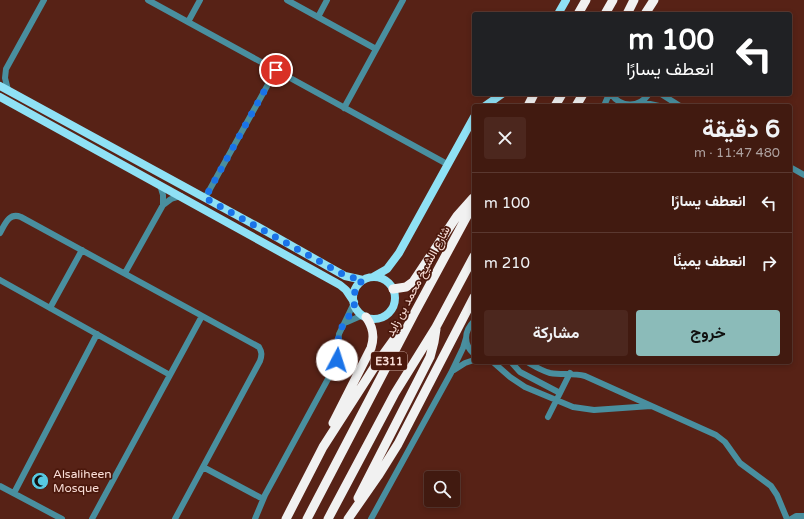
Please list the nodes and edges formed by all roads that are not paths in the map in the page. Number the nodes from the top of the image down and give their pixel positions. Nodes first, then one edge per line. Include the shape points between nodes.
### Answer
1 (44, 0) edge
2 (148, 0) edge
3 (200, 0) edge
4 (287, 0) edge
5 (327, 0) edge
6 (403, 0) edge
7 (566, 0) edge
8 (586, 0) edge
9 (613, 0) edge
10 (634, 0) edge
11 (655, 0) edge
12 (559, 12) edge
13 (579, 12) edge
14 (606, 12) edge
15 (628, 12) edge
16 (647, 12) edge
17 (318, 17) junction
18 (188, 22) junction
19 (376, 50) junction
20 (6, 69) junction
21 (276, 70) junction
22 (0, 74) edge
23 (0, 86) edge
24 (8, 90) junction
25 (499, 96) edge
26 (612, 96) edge
27 (647, 96) edge
28 (664, 96) edge
29 (0, 97) edge
30 (9, 102) junction
31 (641, 102) junction
32 (0, 104) edge
33 (488, 104) edge
34 (623, 104) edge
35 (634, 104) edge
36 (650, 104) edge
37 (677, 104) edge
38 (344, 108) junction
39 (472, 120) edge
40 (447, 164) junction
41 (792, 168) edge
42 (804, 175) edge
43 (160, 185) junction
44 (181, 196) junction
45 (205, 198) junction
46 (472, 200) edge
47 (163, 205) junction
48 (472, 207) edge
49 (0, 233) edge
50 (260, 240) junction
51 (282, 240) junction
52 (82, 250) junction
53 (397, 255) junction
54 (472, 260) edge
55 (125, 273) junction
56 (373, 277) junction
57 (0, 280) edge
58 (363, 280) junction
59 (392, 287) junction
60 (354, 302) junction
61 (472, 302) edge
62 (50, 308) junction
63 (414, 314) junction
64 (202, 316) junction
65 (365, 316) junction
66 (345, 323) junction
67 (472, 324) edge
68 (436, 327) junction
69 (97, 334) junction
70 (466, 338) junction
71 (472, 352) edge
72 (472, 360) edge
73 (495, 364) edge
74 (513, 364) edge
75 (531, 364) edge
76 (451, 373) junction
77 (570, 374) junction
78 (170, 375) junction
79 (560, 394) junction
80 (556, 401) junction
81 (652, 406) junction
82 (548, 417) dead end
83 (323, 447) junction
84 (203, 467) junction
85 (0, 486) edge
86 (14, 493) junction
87 (262, 499) junction
88 (804, 516) edge
89 (62, 519) edge
90 (92, 519) edge
91 (175, 519) edge
92 (255, 519) edge
93 (286, 519) edge
94 (307, 519) edge
95 (328, 519) edge
96 (348, 519) edge
97 (371, 519) edge
98 (787, 519) edge
99 (791, 519) edge

1 - 20 street
2 - 18 street
3 - 18 street
4 - 17 street
5 - 17 street
6 - 19 street
7 - 12 main road
8 - 13 highway
9 - 14 highway
10 - 15 highway
11 - 16 highway
17 - 19 street
18 - 21 street
19 - 38 street
20 - 22 street
20 - 24 street
21 - 38 street
21 - 45 street
23 - 24 main road
24 - 45 main road
25 - 33 main road
26 - 34 street
27 - 31 street
28 - 37 street
29 - 30 main road
30 - 32 street
30 - 43 main road
31 - 35 street
31 - 36 street
38 - 40 street
39 - 40 main road
40 - 53 main road
41 - 42 street
43 - 44 main road
43 - 47 street
44 - 47 street
44 - 50 main road
45 - 51 main road
46 - 59 highway via 457,216 413,282 406,287
47 - 55 street
48 - 63 highway, شارع الشيخ محمد بن زايد / E311
49 - 52 street via 10,217 18,216
50 - 51 main road via 279,245
50 - 60 main road via 340,285
51 - 58 main road via 346,276
52 - 55 street
52 - 62 street
53 - 56 main road via 385,271
53 - 59 main road via 390,271
54 - 68 highway, E311
55 - 64 street
56 - 58 main road
56 - 59 main road via 386,280
57 - 62 street
58 - 60 main road via 354,292
59 - 65 main road via 395,301 389,312 379,318
60 - 65 main road
60 - 66 street
61 - 96 highway via 398,444
62 - 69 street
63 - 83 highway via 377,363
63 - 94 highway, شارع الشيخ محمد بن زايد / E311
64 - 78 street
64 - 84 street via 259,346 262,356
65 - 66 street
65 - 83 highway via 374,335 371,348
66 - 87 street via 339,334 335,366
67 - 70 street
68 - 95 highway, E311 via 395,393
68 - 96 highway via 430,357
69 - 78 street
69 - 86 street
70 - 71 street
70 - 76 street
72 - 76 street via 465,362
73 - 80 street via 517,382
74 - 79 street via 520,372
75 - 77 street via 546,372
76 - 97 street
77 - 79 street
77 - 81 street via 585,376
78 - 90 street
79 - 80 street
80 - 81 street via 587,410
80 - 82 street
81 - 98 street via 721,438 740,464 771,486
83 - 93 highway
84 - 87 street
84 - 91 street
85 - 86 street
86 - 89 street
87 - 92 street
88 - 99 street

